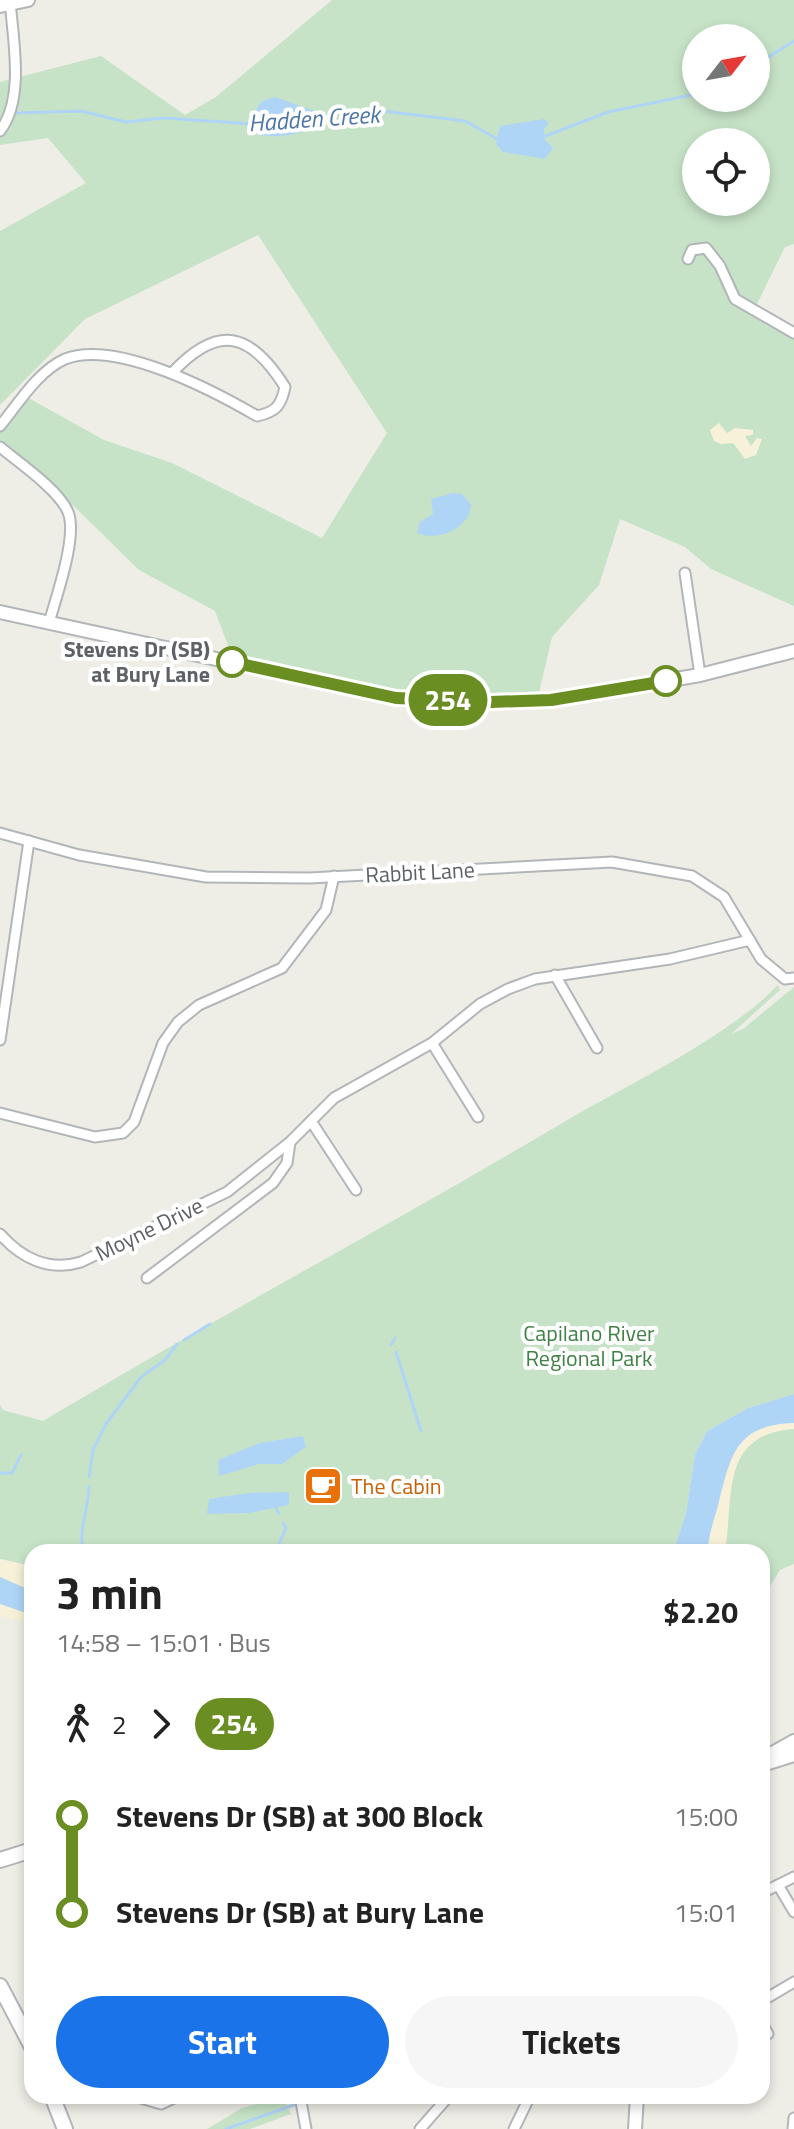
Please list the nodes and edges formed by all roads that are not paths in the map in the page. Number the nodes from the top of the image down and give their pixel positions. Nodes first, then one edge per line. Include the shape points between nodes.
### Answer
1 (28, 0) edge
2 (6, 3) edge
3 (0, 131) edge
4 (688, 259) dead end
5 (794, 333) edge
6 (173, 372) junction
7 (0, 426) edge
8 (0, 447) edge
9 (685, 573) dead end
10 (0, 612) edge
11 (49, 623) junction
12 (794, 651) edge
13 (700, 675) junction
14 (0, 833) edge
15 (29, 841) junction
16 (334, 876) junction
17 (750, 940) junction
18 (555, 975) junction
19 (794, 978) edge
20 (0, 1040) edge
21 (432, 1043) junction
22 (597, 1048) dead end
23 (0, 1113) edge
24 (478, 1117) dead end
25 (311, 1121) junction
26 (290, 1142) junction
27 (356, 1190) dead end
28 (0, 1234) edge
29 (147, 1278) dead end
30 (794, 1742) edge
31 (790, 1754) edge
32 (770, 1757) edge
33 (770, 1760) edge
34 (24, 1852) edge
35 (0, 1860) edge
36 (794, 1877) edge
37 (778, 1885) junction
38 (770, 1889) edge
39 (794, 1912) edge
40 (794, 1982) edge
41 (0, 1986) edge
42 (770, 1996) edge
43 (24, 2028) edge
44 (55, 2104) edge
45 (301, 2104) edge
46 (442, 2104) edge
47 (526, 2104) edge
48 (637, 2104) edge
49 (794, 2118) edge
50 (65, 2129) edge
51 (306, 2129) edge
52 (420, 2129) edge
53 (514, 2129) edge
54 (635, 2129) edge
55 (793, 2129) edge

1 - 2 street
2 - 3 street via 14,80 12,103
4 - 5 street via 692,250 706,248 735,299
6 - 6 street via 194,350 219,339 234,340 253,347 285,387 281,405 257,416
6 - 7 street via 98,357 66,359 33,386
8 - 11 street via 68,511 71,533
9 - 13 street
10 - 11 street
11 - 13 street via 396,698 551,700
12 - 13 street
14 - 15 street, Rabbit Lane
15 - 16 street, Rabbit Lane via 206,877
15 - 20 street
16 - 17 street, Rabbit Lane via 612,862 709,883 724,897
16 - 23 street via 326,910 282,968 199,1005 178,1022 163,1043 134,1122 123,1133 95,1137
17 - 18 street, Moyne Drive via 670,959
17 - 19 street, Rabbit Lane via 769,969
18 - 21 street, Moyne Drive via 496,994
18 - 22 street
21 - 24 street
21 - 25 street, Moyne Drive via 334,1098
25 - 26 street, Moyne Drive
25 - 27 street
26 - 28 street, Moyne Drive via 227,1192 81,1262 39,1262 19,1253
26 - 29 street, Moyne Drive via 287,1163 273,1183
30 - 32 main road
31 - 33 main road
34 - 35 main road
36 - 37 street
37 - 38 street
37 - 39 street
40 - 42 street
41 - 43 main road
44 - 50 main road
45 - 51 street
46 - 52 street
47 - 53 street
48 - 54 street
49 - 55 street

